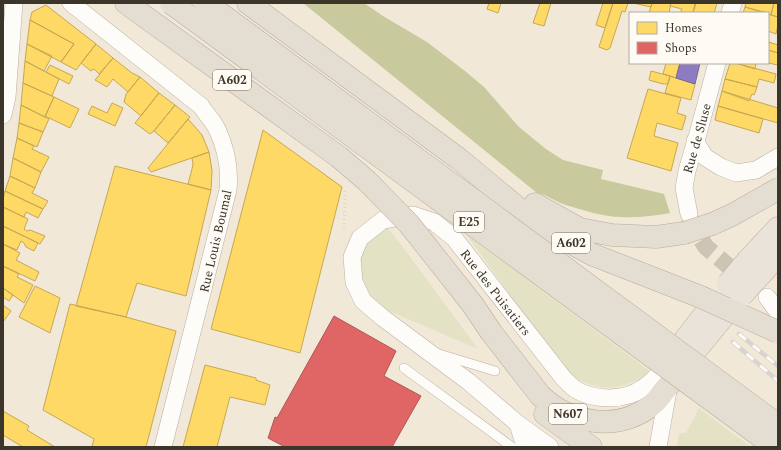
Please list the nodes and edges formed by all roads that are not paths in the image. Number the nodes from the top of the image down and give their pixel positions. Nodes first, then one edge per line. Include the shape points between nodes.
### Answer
1 (11, 3) edge
2 (71, 3) edge
3 (126, 3) edge
4 (171, 3) edge
5 (206, 3) edge
6 (248, 3) edge
7 (717, 64) edge
8 (3, 116) edge
9 (695, 141) junction
10 (778, 157) edge
11 (459, 159) junction
12 (778, 189) edge
13 (686, 223) junction
14 (778, 228) edge
15 (778, 255) edge
16 (755, 266) junction
17 (723, 300) junction
18 (778, 306) edge
19 (778, 312) edge
20 (491, 332) junction
21 (778, 332) edge
22 (690, 345) dead end
23 (424, 349) junction
24 (404, 368) dead end
25 (495, 371) dead end
26 (663, 380) junction
27 (518, 424) junction
28 (778, 425) edge
29 (163, 447) edge
30 (512, 447) edge
31 (525, 447) edge
32 (550, 447) edge
33 (592, 447) edge
34 (658, 447) edge
35 (774, 447) edge

1 - 8 street via 7,97
2 - 29 street, Rue Louis Boumal via 201,106 217,128 224,147 229,179 228,190
3 - 20 highway, A602, bridge via 339,157 367,181 409,224
4 - 35 highway, E25, bridge
5 - 28 highway, E25, bridge
6 - 11 highway, A602
7 - 9 street, Rue de Sluse
9 - 10 street via 705,157 721,167 736,172 756,170
9 - 13 street, Rue de Sluse via 684,188
11 - 13 highway, A602 via 580,229 612,235 656,237
11 - 17 highway, A602 via 518,208 555,234 591,254
12 - 13 highway, A602, bridge via 732,216 712,224
14 - 16 highway
15 - 16 highway
16 - 17 highway, bridge
17 - 21 highway, A602, bridge
17 - 22 highway
18 - 19 street via 767,297
20 - 26 highway, N607 via 544,399 557,409 579,418 604,422 641,412 655,402
20 - 33 highway, A602 via 534,404 544,414
23 - 25 lane
23 - 26 street, Rue des Puisatiers via 363,301 354,282 352,257 360,238 383,220 413,216 434,222 454,238 548,360 575,389 600,398 622,397
23 - 27 street, Rue des Puisatiers via 469,382
24 - 30 lane
26 - 34 street
27 - 31 street
27 - 32 street, Rue des Puisatiers

